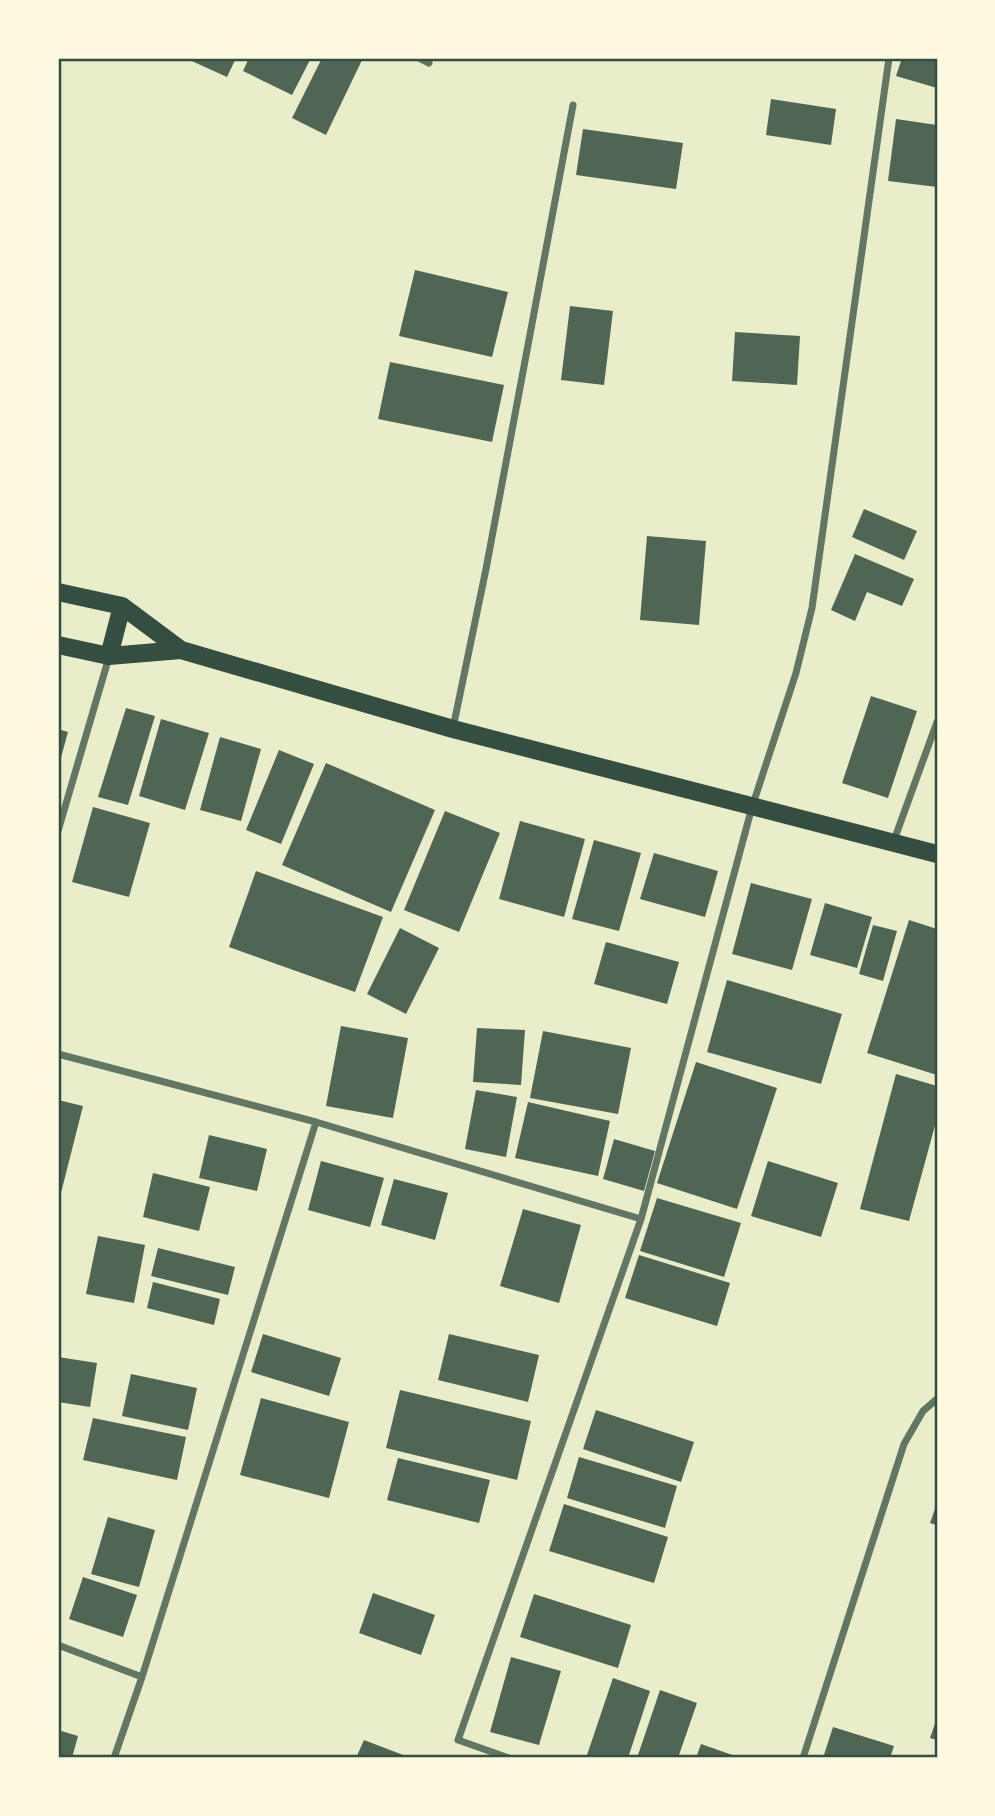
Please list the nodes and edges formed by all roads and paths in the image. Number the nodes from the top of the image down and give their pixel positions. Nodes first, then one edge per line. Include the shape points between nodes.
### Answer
1 (419, 58) edge
2 (889, 58) edge
3 (429, 63) dead end
4 (573, 105) dead end
5 (58, 592) edge
6 (122, 606) junction
7 (58, 645) edge
8 (181, 650) junction
9 (109, 656) junction
10 (937, 722) edge
11 (453, 729) junction
12 (752, 807) junction
13 (58, 831) edge
14 (893, 843) junction
15 (937, 855) edge
16 (58, 1054) edge
17 (316, 1122) junction
18 (641, 1219) junction
19 (937, 1399) edge
20 (58, 1645) edge
21 (142, 1677) junction
22 (114, 1758) edge
23 (509, 1758) edge
24 (803, 1758) edge

1 - 3 street
2 - 12 street via 811,608 796,673
4 - 11 street
5 - 6 main road
6 - 8 main road
6 - 9 main road
7 - 9 main road
8 - 9 main road
8 - 11 main road
9 - 13 street
10 - 14 street
11 - 12 main road
12 - 14 main road
12 - 18 street
14 - 15 main road
16 - 17 street
17 - 18 street
17 - 21 street
18 - 23 street via 458,1740
19 - 24 street via 923,1411 904,1444
20 - 21 street
21 - 22 street

